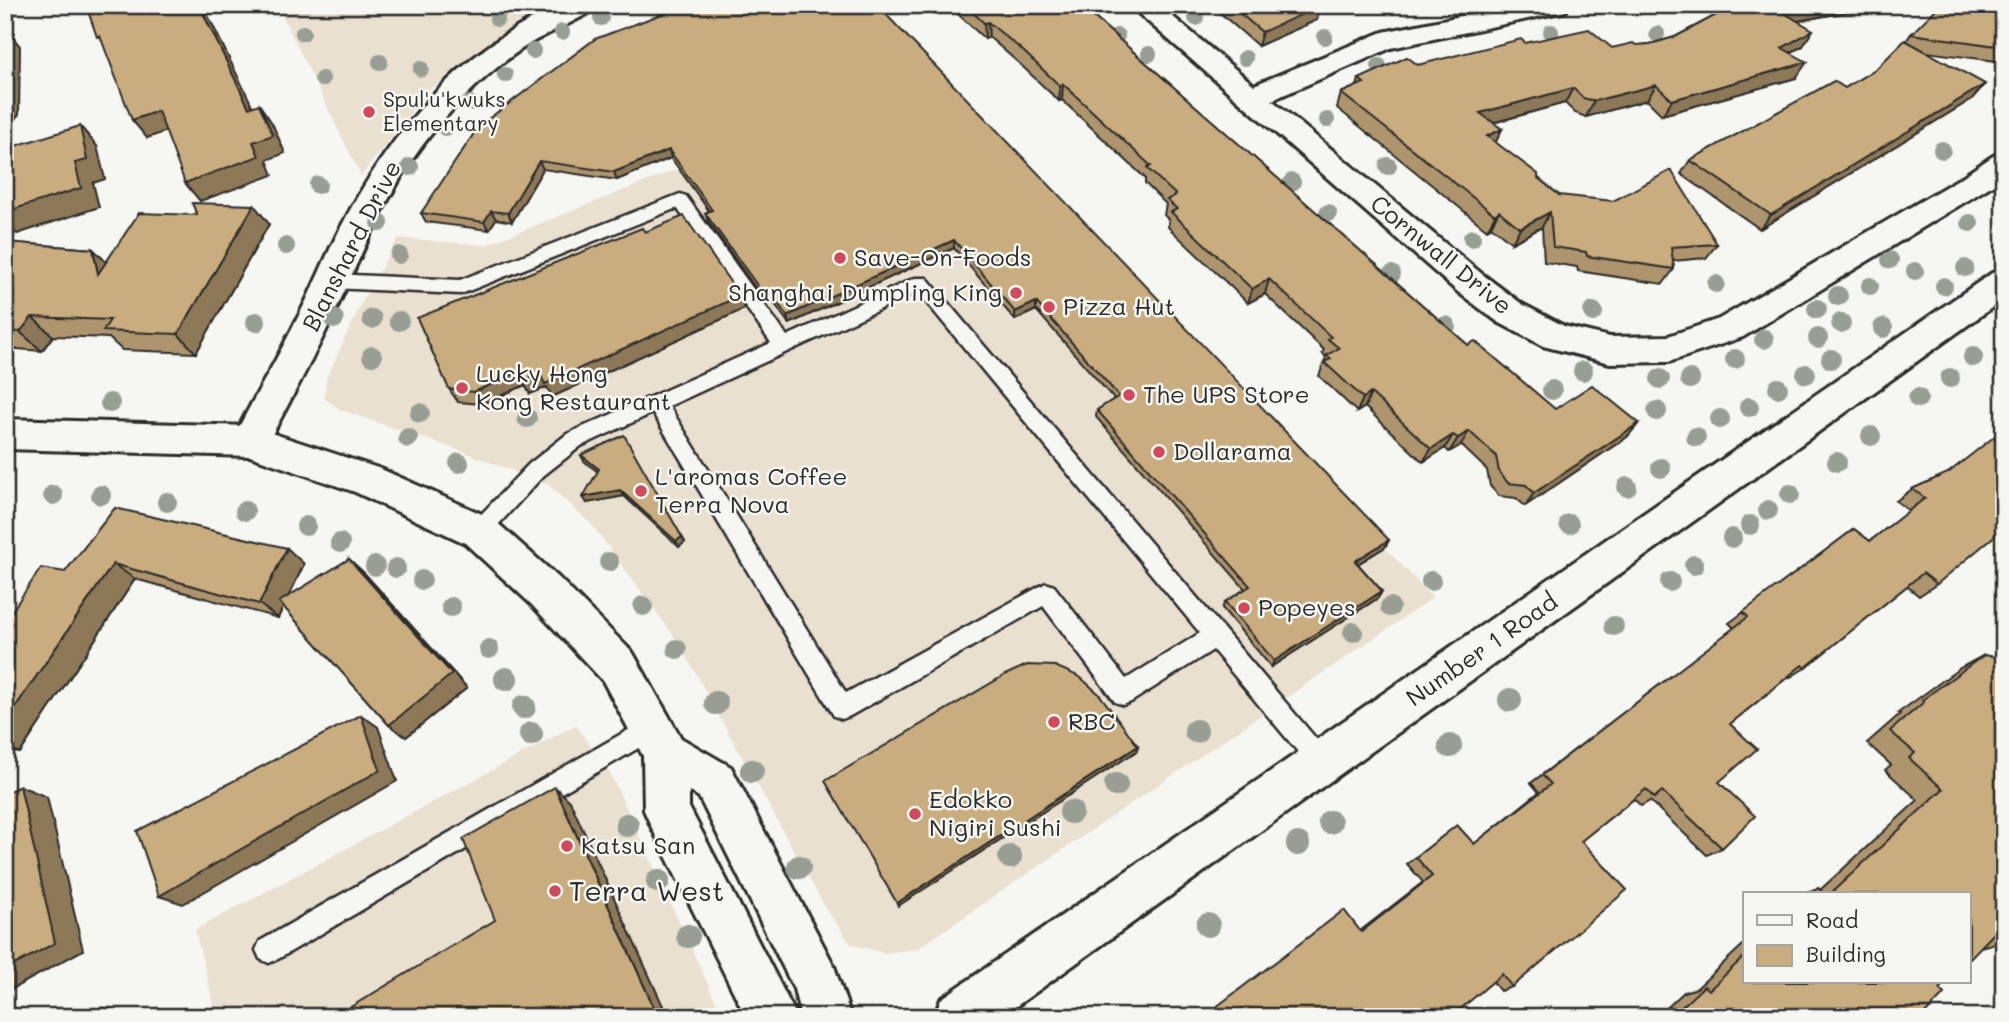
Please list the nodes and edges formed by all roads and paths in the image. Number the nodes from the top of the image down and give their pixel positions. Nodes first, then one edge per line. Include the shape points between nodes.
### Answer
1 (586, 5) edge
2 (1142, 5) edge
3 (1556, 5) edge
4 (1252, 97) junction
5 (2004, 163) edge
6 (332, 281) junction
7 (2004, 282) edge
8 (784, 346) junction
9 (656, 401) junction
10 (5, 434) edge
11 (250, 442) junction
12 (479, 531) junction
13 (1215, 636) junction
14 (658, 741) junction
15 (1321, 762) junction
16 (269, 950) dead end
17 (772, 1017) edge
18 (826, 1017) edge
19 (959, 1017) edge

1 - 6 street, Blanshard Drive via 510,43 455,88 405,146 365,212
2 - 4 street, Cornwall Drive
3 - 4 street via 1383,41
4 - 5 street, Cornwall Drive via 1510,313 1555,337 1610,350 1669,349 1731,328
6 - 8 lane via 461,287 680,200
6 - 11 street, Blanshard Drive
7 - 15 street, Number 1 Road
8 - 9 lane
8 - 13 lane via 921,283
9 - 12 lane via 574,440 536,470
9 - 13 lane via 842,708 1046,593 1123,694
10 - 11 street
11 - 12 street via 368,480
12 - 14 street via 618,667
13 - 15 lane
14 - 16 lane
14 - 17 street via 667,810
14 - 18 street via 715,782 817,983
15 - 19 street, Number 1 Road

